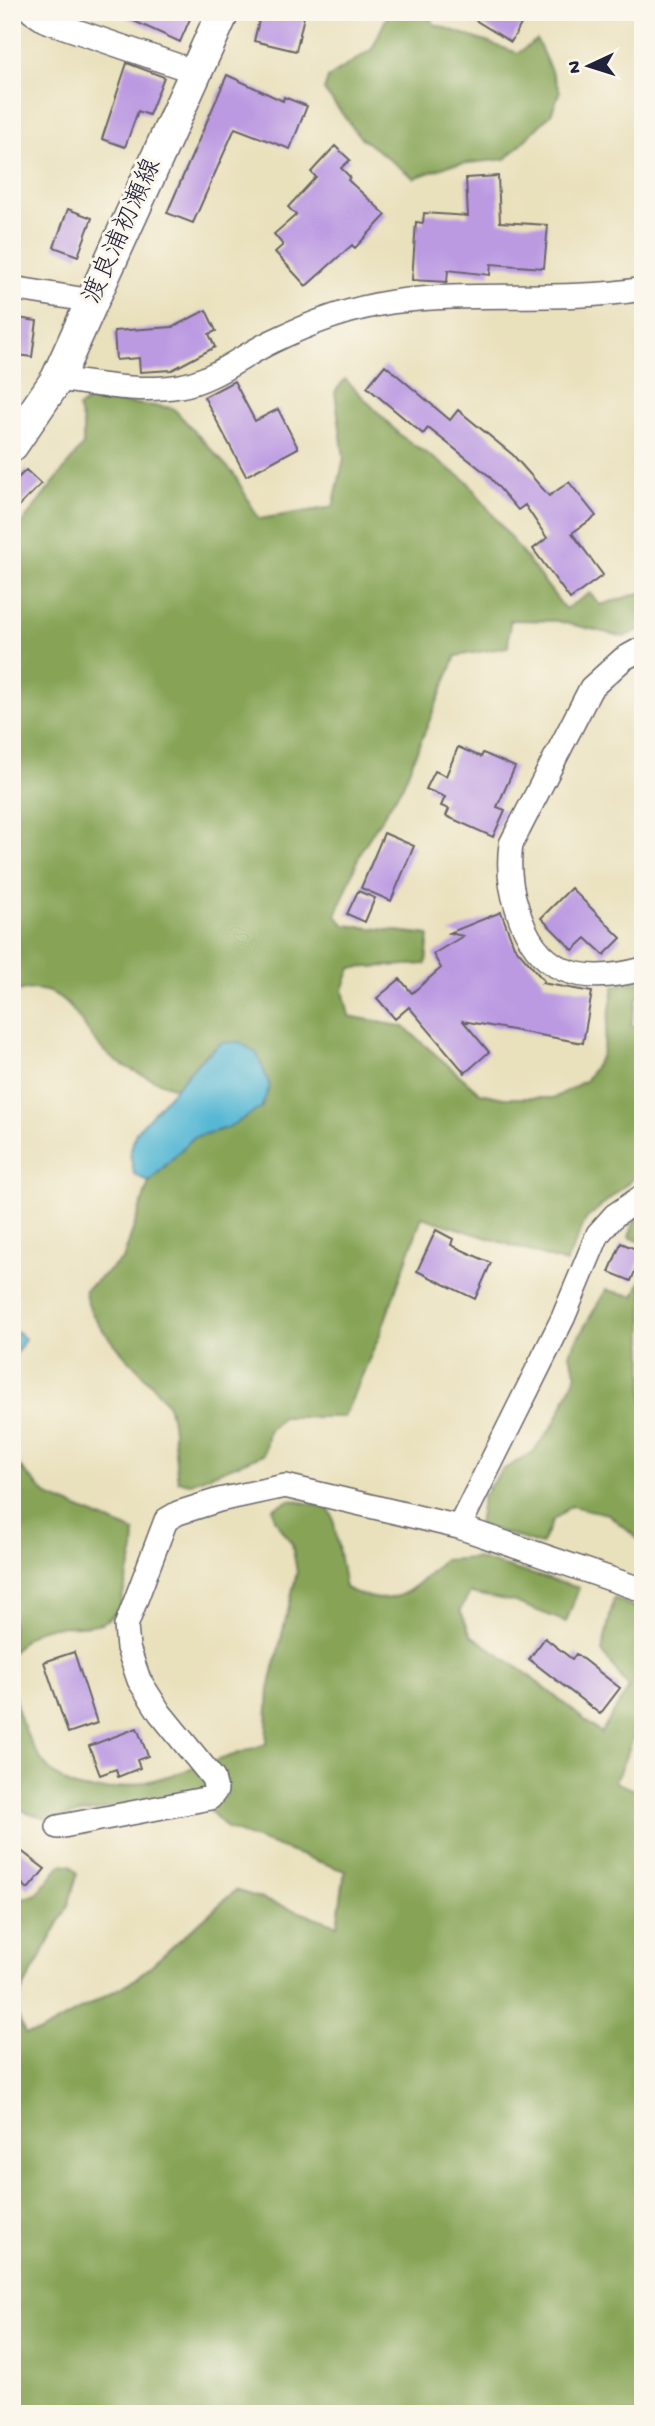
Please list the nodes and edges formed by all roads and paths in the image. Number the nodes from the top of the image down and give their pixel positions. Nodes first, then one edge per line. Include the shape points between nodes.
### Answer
1 (32, 12) edge
2 (223, 12) edge
3 (196, 72) junction
4 (12, 288) edge
5 (643, 289) edge
6 (93, 300) junction
7 (57, 379) junction
8 (12, 445) edge
9 (643, 648) edge
10 (643, 969) edge
11 (643, 1196) edge
12 (459, 1527) junction
13 (643, 1590) edge
14 (58, 1826) dead end

1 - 3 street
2 - 3 main road, 渡良浦初瀬線
3 - 6 main road, 渡良浦初瀬線
4 - 6 street
5 - 7 street via 607,295 378,305 273,341 180,386 108,386
6 - 7 main road, 渡良浦初瀬線
7 - 8 main road, 渡良浦初瀬線
9 - 10 street via 607,672 579,706 509,858 521,923 535,950 554,967 589,976
11 - 12 street via 598,1234 563,1318
12 - 13 street
12 - 14 street via 285,1486 219,1500 166,1520 126,1626 128,1648 139,1680 213,1778 216,1790 210,1798

